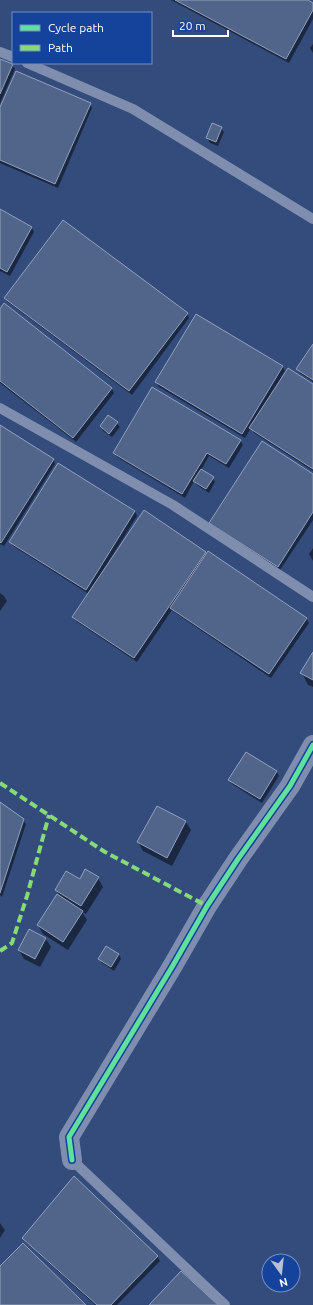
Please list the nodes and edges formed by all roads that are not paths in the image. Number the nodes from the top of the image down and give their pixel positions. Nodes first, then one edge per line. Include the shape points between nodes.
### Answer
1 (0, 52) edge
2 (12, 57) edge
3 (29, 64) edge
4 (313, 219) edge
5 (0, 408) edge
6 (313, 597) edge
7 (313, 745) edge
8 (72, 1160) joint
9 (225, 1305) edge

1 - 2 lane
3 - 4 lane via 133,109
5 - 6 lane via 173,505
7 - 8 street via 290,786 207,906 69,1137
8 - 9 lane

